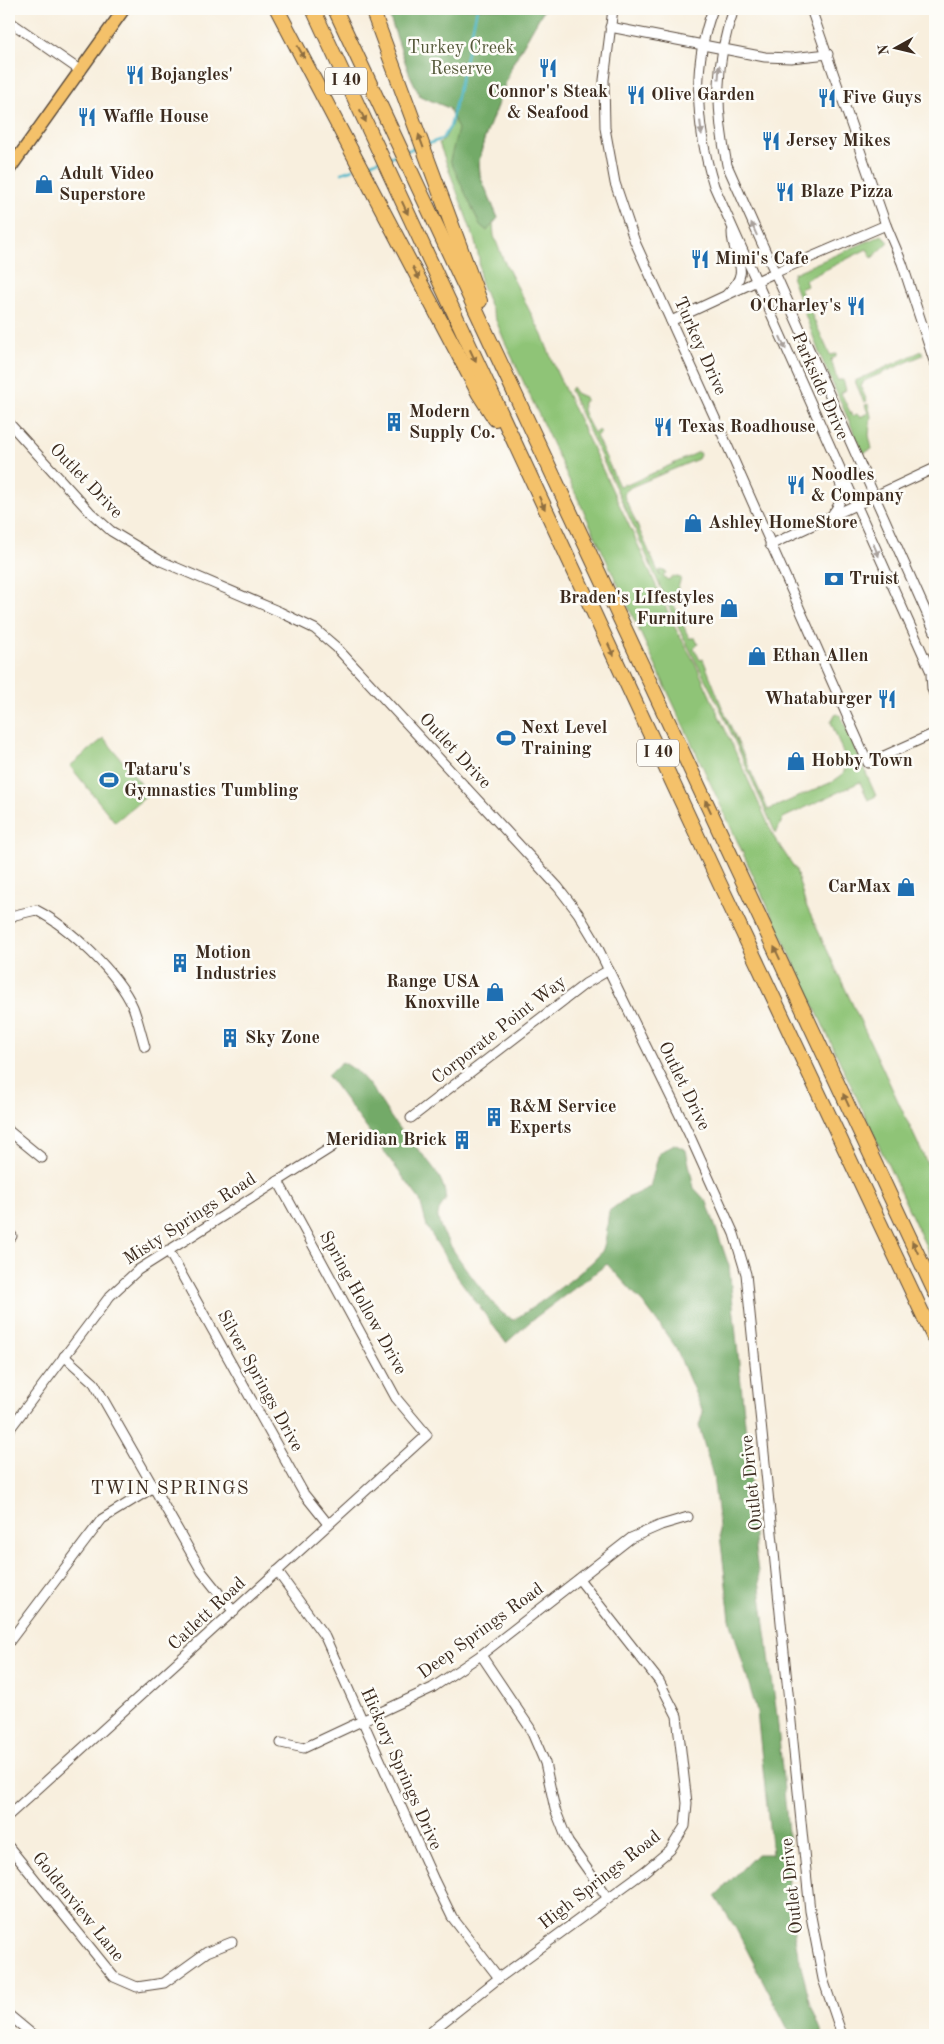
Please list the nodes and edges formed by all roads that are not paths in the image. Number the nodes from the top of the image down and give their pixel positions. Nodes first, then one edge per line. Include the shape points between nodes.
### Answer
1 (124, 9) edge
2 (278, 9) edge
3 (313, 9) edge
4 (336, 9) edge
5 (372, 9) edge
6 (613, 9) edge
7 (713, 9) edge
8 (734, 9) edge
9 (811, 9) edge
10 (9, 21) edge
11 (610, 27) junction
12 (702, 45) junction
13 (722, 49) junction
14 (828, 54) junction
15 (81, 71) junction
16 (9, 170) edge
17 (886, 225) junction
18 (732, 226) junction
19 (774, 273) junction
20 (756, 282) junction
21 (723, 298) junction
22 (671, 321) junction
23 (935, 364) edge
24 (504, 368) junction
25 (9, 423) edge
26 (834, 457) junction
27 (522, 459) junction
28 (935, 468) edge
29 (874, 497) junction
30 (856, 505) junction
31 (831, 517) junction
32 (770, 545) junction
33 (932, 618) edge
34 (935, 632) edge
35 (931, 672) junction
36 (935, 681) edge
37 (935, 696) edge
38 (935, 726) edge
39 (933, 734) edge
40 (9, 919) edge
41 (609, 970) junction
42 (145, 1047) dead end
43 (411, 1118) dead end
44 (9, 1130) edge
45 (332, 1146) dead end
46 (42, 1158) dead end
47 (278, 1181) junction
48 (168, 1250) junction
49 (935, 1292) edge
50 (935, 1340) edge
51 (64, 1356) junction
52 (9, 1430) edge
53 (427, 1436) joint
54 (154, 1487) junction
55 (688, 1517) dead end
56 (328, 1524) junction
57 (277, 1571) junction
58 (579, 1579) junction
59 (234, 1612) junction
60 (9, 1642) edge
61 (482, 1655) junction
62 (362, 1720) junction
63 (281, 1743) dead end
64 (9, 1815) edge
65 (9, 1847) edge
66 (607, 1897) junction
67 (232, 1942) dead end
68 (499, 1978) junction
69 (9, 2014) edge
70 (33, 2035) edge
71 (427, 2035) edge
72 (842, 2035) edge

1 - 15 main road
2 -> 27 highway via 479,394
3 -> 27 highway, I 40
4 - 24 highway, I 40
24 -> 5 highway
6 - 11 street, Turkey Drive
7 - 12 street, Parkside Drive
8 - 13 street, Parkside Drive
9 - 14 street
10 - 15 street
11 - 12 street
11 - 22 street, Turkey Drive via 604,80 605,128 616,183 635,242
12 - 13 street
12 -> 18 street, Parkside Drive via 698,80 700,129 714,186
13 - 14 street via 778,58
19 -> 13 street, Parkside Drive via 728,166 719,112
14 - 17 street
15 - 16 main road
17 - 19 street
17 - 23 street
18 - 20 street, Parkside Drive
18 - 21 street via 732,243 741,264 741,274
19 - 20 street
19 - 29 street, Parkside Drive
20 - 21 street
20 -> 26 street, Parkside Drive
21 - 22 street
22 - 32 street, Turkey Drive
49 -> 24 highway, I 40
25 - 41 street, Outlet Drive via 111,531 161,561 315,629 336,647 558,886 586,925
26 - 30 street, Parkside Drive
26 - 31 street via 842,491
27 -> 50 highway, I 40
28 - 29 street
29 - 30 street
29 - 33 street, Parkside Drive
30 - 31 street
30 -> 35 street, Parkside Drive
31 - 32 street
32 - 39 street, Turkey Drive via 868,763
33 - 34 street, Parkside Drive
35 - 36 street, Parkside Drive
35 - 37 street
38 - 39 street
40 - 42 street via 36,910 75,938 116,977 133,1007
41 - 43 street, Corporate Point Way via 584,984
41 - 72 street, Outlet Drive via 692,1140 734,1234 746,1274 810,1911 823,1979
44 - 46 street
45 - 47 street, Misty Springs Road
47 - 48 street, Misty Springs Road
47 - 53 street, Spring Hollow Drive via 396,1398
48 - 51 street, Misty Springs Road via 138,1270 110,1296
48 - 56 street, Silver Springs Drive via 304,1494
51 - 52 street, Misty Springs Road
51 - 54 street via 94,1383
53 - 56 street, Catlett Road
54 - 59 street via 202,1572
54 - 60 street via 102,1519
55 - 58 street, Deep Springs Road via 631,1538
56 - 57 street, Catlett Road
57 - 59 street, Catlett Road
57 - 62 street, Hickory Springs Drive via 325,1637
58 - 61 street, Deep Springs Road
58 - 66 street, High Springs Road via 659,1681 677,1716 687,1803 685,1826 670,1850
59 - 64 street, Catlett Road
61 - 62 street, Deep Springs Road via 432,1688
61 - 66 street via 530,1728 545,1763 568,1842
62 - 63 street, Deep Springs Road via 304,1748
62 - 68 street, Hickory Springs Drive via 452,1916
65 - 67 street, Goldenview Lane via 114,1977 137,1987 164,1983 207,1952
66 - 68 street, High Springs Road
68 - 71 street, High Springs Road
69 - 70 street

